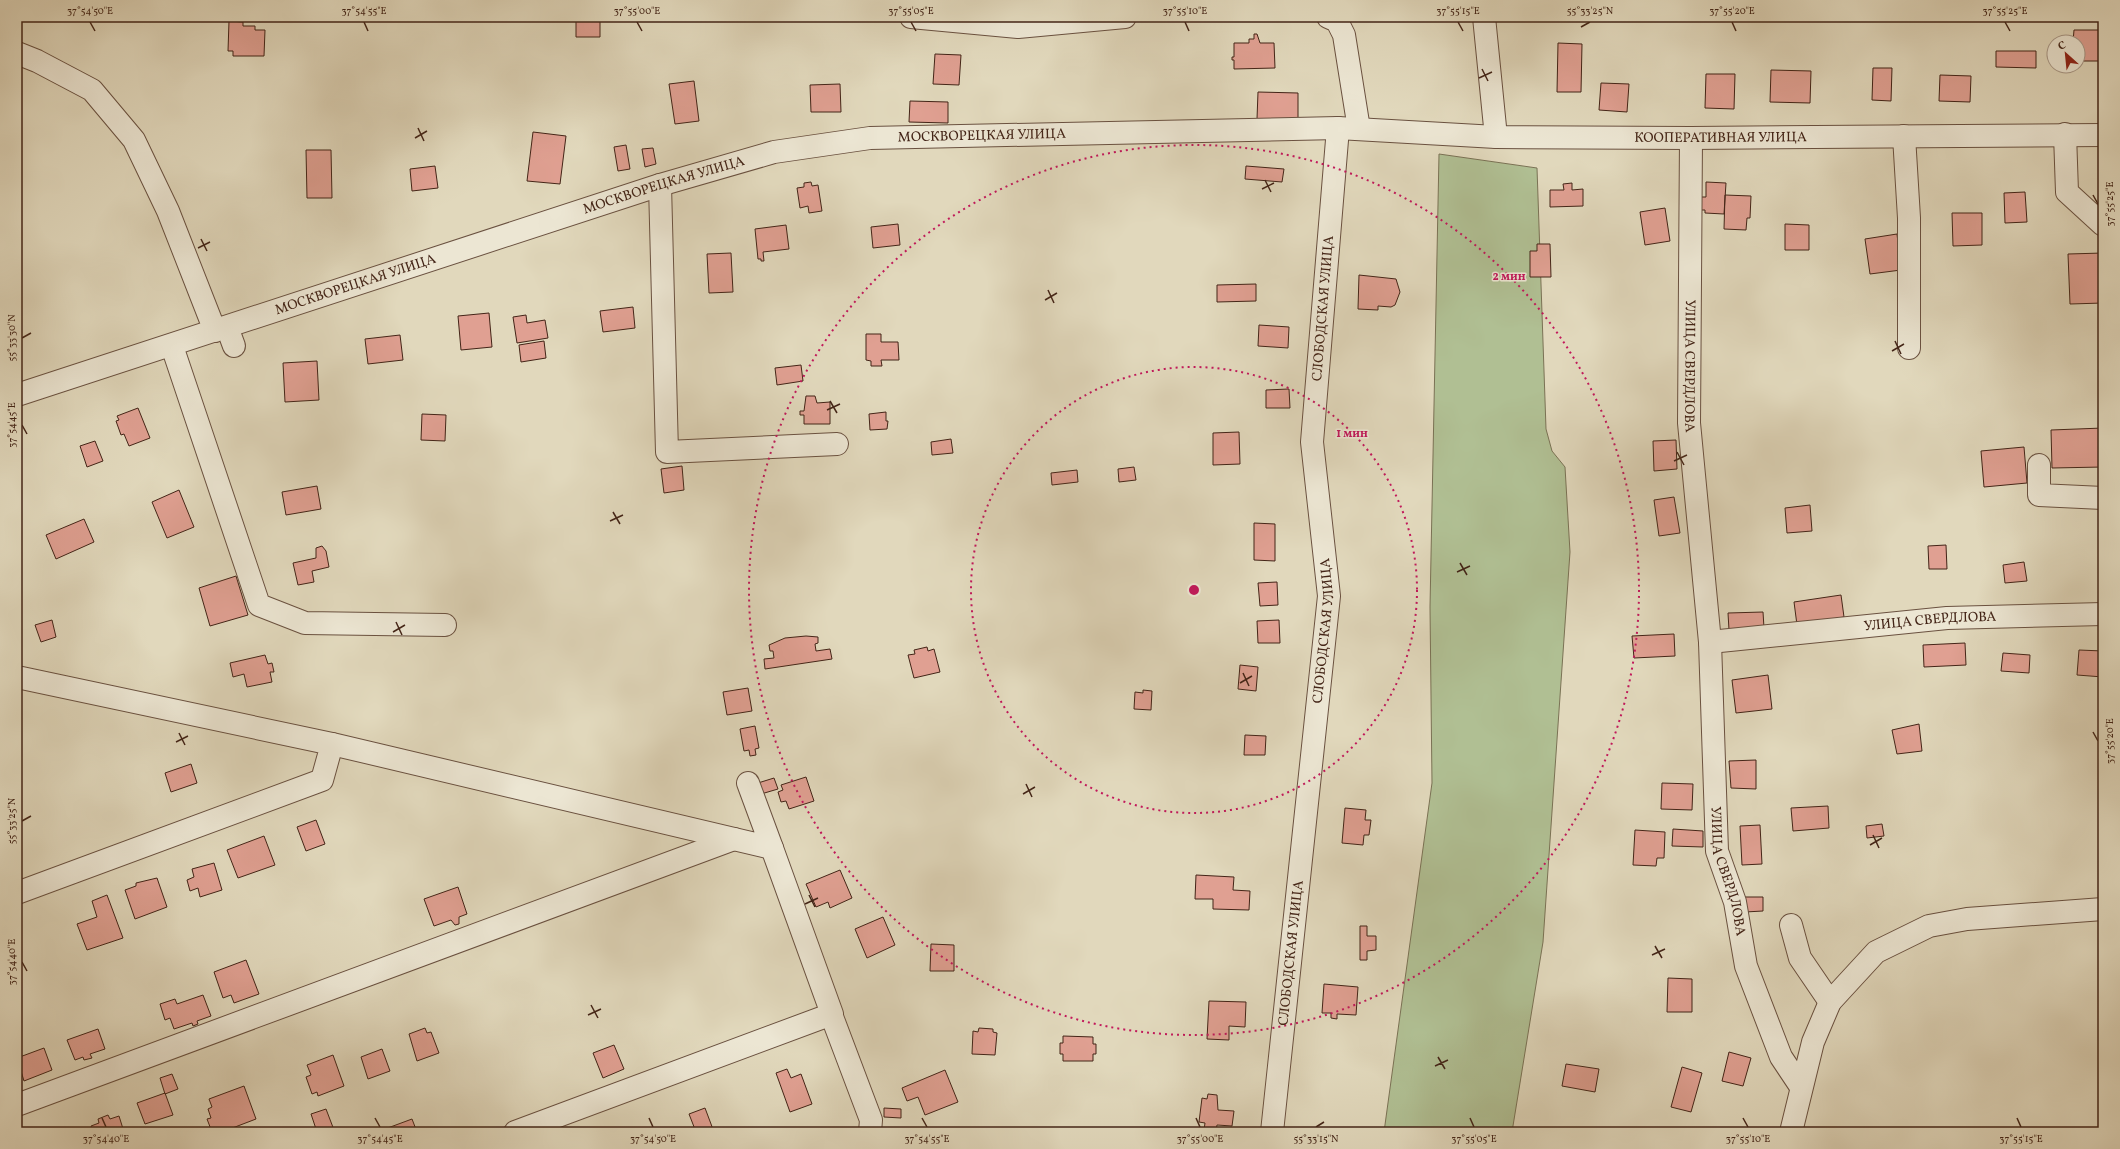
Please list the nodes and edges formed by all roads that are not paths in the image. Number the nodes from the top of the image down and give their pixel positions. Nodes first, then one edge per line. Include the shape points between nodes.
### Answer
1 (911, 17) edge
2 (1126, 17) edge
3 (1328, 17) edge
4 (1484, 17) edge
5 (17, 53) edge
6 (1348, 129) junction
7 (2065, 134) junction
8 (2103, 135) edge
9 (1904, 136) junction
10 (1496, 138) junction
11 (1691, 138) junction
12 (660, 185) junction
13 (2103, 225) edge
14 (225, 335) junction
15 (172, 346) junction
16 (1909, 348) dead end
17 (17, 395) edge
18 (837, 444) dead end
19 (2039, 465) dead end
20 (2103, 498) edge
21 (2103, 614) edge
22 (445, 625) dead end
23 (1710, 642) junction
24 (17, 677) edge
25 (332, 744) junction
26 (748, 783) dead end
27 (734, 840) junction
28 (772, 848) junction
29 (17, 893) edge
30 (2103, 910) edge
31 (1792, 925) dead end
32 (1830, 1002) junction
33 (831, 1014) junction
34 (1801, 1087) junction
35 (17, 1105) edge
36 (515, 1132) edge
37 (870, 1132) edge
38 (1272, 1132) edge
39 (1791, 1132) edge

1 - 2 street via 1018,28
3 - 6 street, СЛОБОДСКАЯ УЛИЦА via 1337,21 1344,35
4 - 10 street
5 - 14 street via 92,90 134,140
6 - 10 street, КООПЕРАТИВНАЯ УЛИЦА
6 - 12 street, МОСКВОРЕЦКАЯ УЛИЦА via 870,138 774,152
6 - 38 street, СЛОБОДСКАЯ УЛИЦА via 1312,442 1329,596
7 - 8 street, КООПЕРАТИВНАЯ УЛИЦА
7 - 9 street, КООПЕРАТИВНАЯ УЛИЦА
7 - 13 street via 2067,192
9 - 11 street, КООПЕРАТИВНАЯ УЛИЦА
9 - 16 street via 1909,218
10 - 11 street, КООПЕРАТИВНАЯ УЛИЦА
11 - 23 street, УЛИЦА СВЕРДЛОВА via 1689,424
12 - 14 street, МОСКВОРЕЦКАЯ УЛИЦА
12 - 18 street via 667,452
14 - 15 street, МОСКВОРЕЦКАЯ УЛИЦА
15 - 17 street, МОСКВОРЕЦКАЯ УЛИЦА
15 - 22 street via 259,606 305,623
19 - 20 street via 2039,495
21 - 23 street, УЛИЦА СВЕРДЛОВА via 1947,618
23 - 34 street, УЛИЦА СВЕРДЛОВА via 1717,851 1735,902 1746,966 1781,1057
24 - 25 street
25 - 27 street
25 - 29 street via 322,780
26 - 28 street
27 - 28 street
27 - 35 street
28 - 33 street
30 - 32 street via 1967,919 1929,926 1876,952
31 - 32 street via 1800,958
32 - 34 street via 1813,1042
33 - 36 street
33 - 37 street via 871,1120
34 - 39 street

